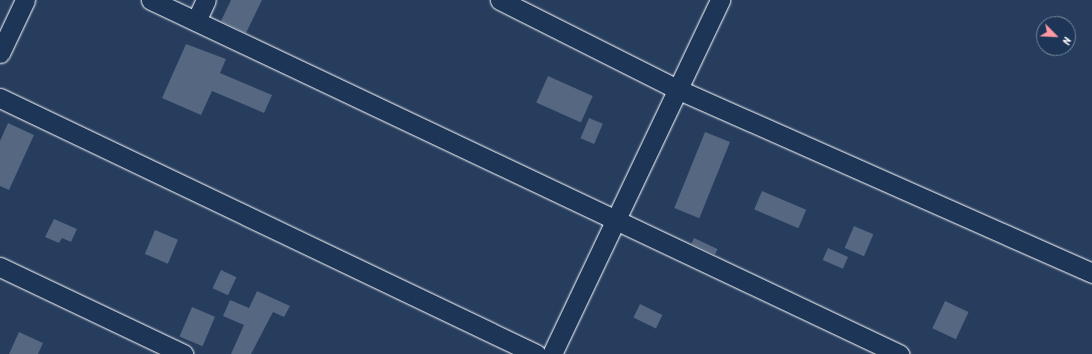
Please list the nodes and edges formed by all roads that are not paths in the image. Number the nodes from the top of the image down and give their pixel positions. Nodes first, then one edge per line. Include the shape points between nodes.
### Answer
1 (25, 0) edge
2 (151, 0) edge
3 (206, 0) edge
4 (500, 0) edge
5 (720, 0) edge
6 (196, 21) junction
7 (0, 53) edge
8 (677, 89) junction
9 (0, 98) edge
10 (615, 220) junction
11 (0, 267) edge
12 (1092, 273) edge
13 (183, 354) edge
14 (536, 354) edge
15 (552, 354) edge
16 (899, 354) edge

1 - 7 street
2 - 6 street
3 - 6 street
4 - 8 street
5 - 8 street
6 - 10 street
8 - 10 street
8 - 12 street
9 - 14 street
10 - 15 street
10 - 16 street
11 - 13 street

